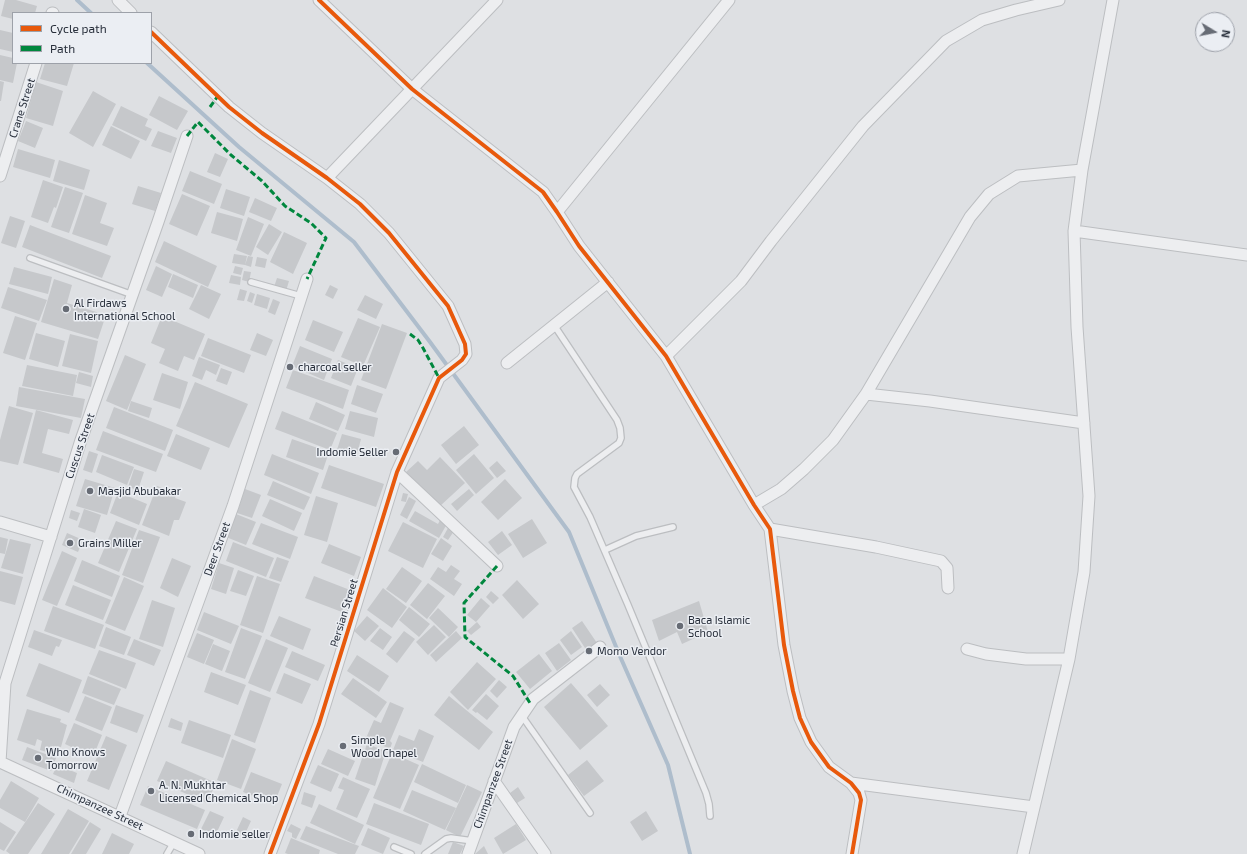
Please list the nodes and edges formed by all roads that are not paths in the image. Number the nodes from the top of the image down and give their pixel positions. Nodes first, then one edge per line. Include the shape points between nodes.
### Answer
1 (118, 0) edge
2 (319, 0) edge
3 (497, 0) edge
4 (729, 0) edge
5 (1059, 0) edge
6 (1113, 0) edge
7 (130, 12) edge
8 (152, 33) edge
9 (36, 64) edge
10 (412, 89) junction
11 (187, 136) dead end
12 (1082, 170) junction
13 (0, 176) edge
14 (326, 178) junction
15 (557, 212) junction
16 (1074, 231) junction
17 (1247, 255) edge
18 (30, 258) dead end
19 (307, 278) dead end
20 (251, 282) dead end
21 (608, 282) junction
22 (133, 295) junction
23 (301, 296) junction
24 (554, 326) junction
25 (666, 356) junction
26 (507, 363) dead end
27 (866, 394) junction
28 (1084, 423) junction
29 (397, 472) junction
30 (754, 505) junction
31 (0, 522) edge
32 (673, 527) dead end
33 (770, 529) junction
34 (51, 537) junction
35 (605, 550) junction
36 (497, 566) dead end
37 (948, 588) dead end
38 (600, 647) dead end
39 (966, 649) dead end
40 (1069, 659) junction
41 (2, 683) edge
42 (522, 716) junction
43 (0, 762) edge
44 (494, 782) junction
45 (851, 783) junction
46 (1034, 807) junction
47 (590, 813) dead end
48 (120, 816) junction
49 (710, 816) dead end
50 (473, 841) junction
51 (174, 842) junction
52 (394, 847) dead end
53 (167, 854) edge
54 (199, 854) edge
55 (270, 854) edge
56 (411, 854) edge
57 (425, 854) edge
58 (468, 854) edge
59 (545, 854) edge
60 (852, 854) edge
61 (1022, 854) edge
62 (1027, 854) edge

1 - 7 street
2 - 10 street
3 - 10 street
4 - 15 street
5 - 25 street via 982,20 946,41 863,126 741,281
6 - 12 street
8 - 14 street via 229,107
9 - 13 street, Crane Street
10 - 14 street
10 - 15 street via 528,180 542,192
11 - 22 street, Cuscus Street
12 - 16 street
12 - 27 street via 1018,176 989,194 970,217
14 - 29 street, Persian Street via 360,204 389,233 448,306 465,344 466,354 462,360 440,377
15 - 21 street via 579,246
16 - 17 street
16 - 28 street
18 - 22 lane
19 - 23 street, Deer Street
20 - 23 lane
21 - 24 street
21 - 25 street
22 - 34 street, Cuscus Street via 81,440
23 - 48 street, Deer Street via 233,506
24 - 26 street
24 - 35 lane via 620,428 619,443 577,474 574,483
25 - 30 street
27 - 28 street
27 - 30 street via 833,440 804,470 781,489
28 - 40 street via 1089,496 1084,572
29 - 36 street
29 - 55 street, Persian Street via 319,724
30 - 33 street
31 - 34 street
32 - 35 lane via 636,536
33 - 37 street via 941,560 947,568
33 - 45 street via 784,644 800,718 811,742 829,767
34 - 41 street, Cuscus Street
35 - 49 lane via 706,793
38 - 42 street, Chimpanzee Street via 533,699
39 - 40 street via 1026,659
40 - 46 street
41 - 43 street, Cuscus Street
42 - 44 street, Chimpanzee Street via 514,727
42 - 47 lane
43 - 48 street, Chimpanzee Street
44 - 50 street, Chimpanzee Street
44 - 59 street
45 - 46 street
45 - 60 street via 861,800
46 - 61 street
48 - 51 street, Chimpanzee Street
50 - 57 lane via 451,838
50 - 58 street, Chimpanzee Street
51 - 53 lane
51 - 54 street, Chimpanzee Street
52 - 56 lane
61 - 62 street

